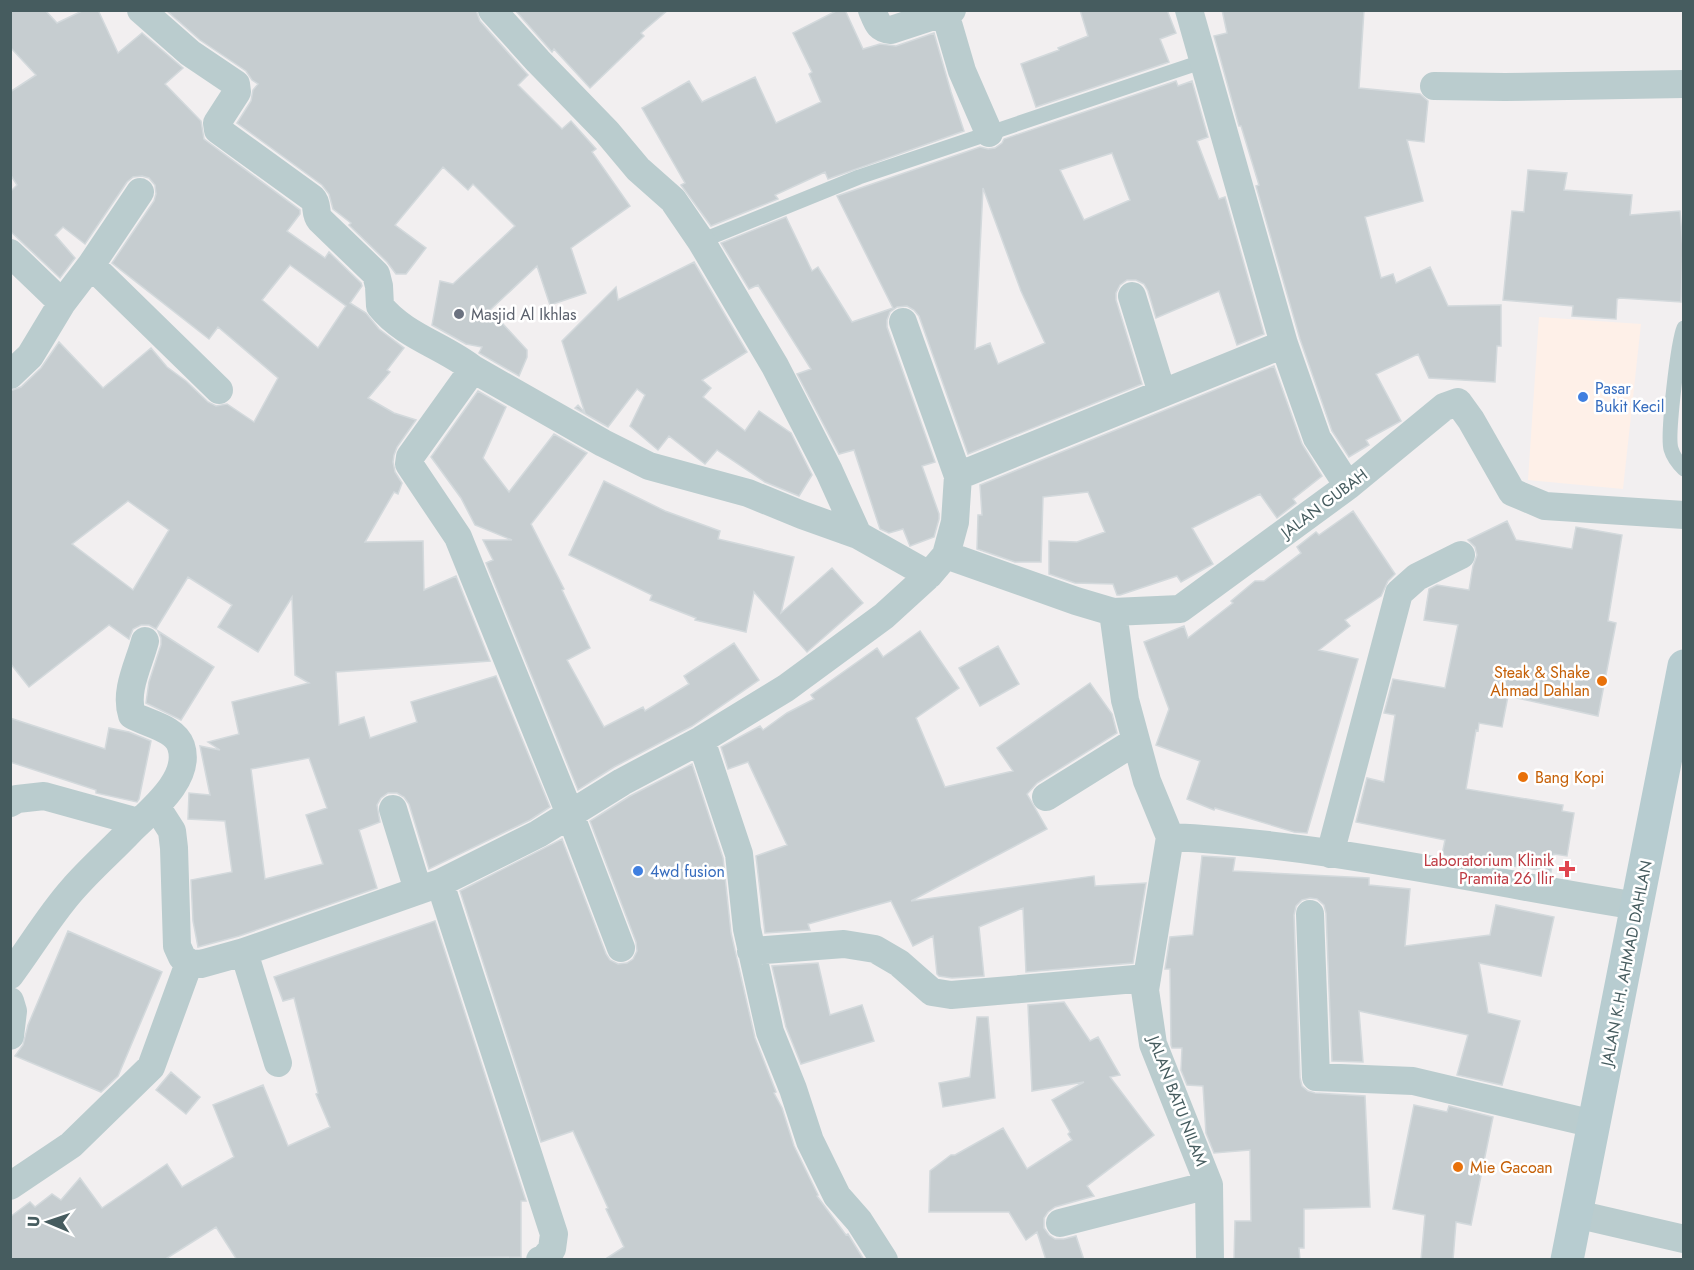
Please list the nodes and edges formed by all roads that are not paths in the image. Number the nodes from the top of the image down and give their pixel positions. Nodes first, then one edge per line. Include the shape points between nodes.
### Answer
1 (141, 10) edge
2 (492, 10) edge
3 (873, 10) edge
4 (1189, 10) edge
5 (949, 12) edge
6 (1204, 61) junction
7 (1683, 84) edge
8 (1434, 86) dead end
9 (989, 133) junction
10 (140, 192) dead end
11 (701, 241) junction
12 (10, 253) edge
13 (91, 265) junction
14 (1132, 296) dead end
15 (62, 303) junction
16 (903, 322) dead end
17 (1683, 328) edge
18 (1284, 344) junction
19 (473, 369) junction
20 (10, 375) edge
21 (219, 390) dead end
22 (1162, 393) junction
23 (1683, 469) edge
24 (958, 476) junction
25 (1348, 486) junction
26 (1683, 515) edge
27 (858, 534) junction
28 (1461, 555) dead end
29 (938, 565) junction
30 (1113, 612) junction
31 (145, 640) dead end
32 (1683, 666) edge
33 (701, 740) junction
34 (1136, 741) junction
35 (1046, 798) dead end
36 (10, 803) edge
37 (393, 809) dead end
38 (147, 814) junction
39 (570, 814) junction
40 (1170, 837) junction
41 (1330, 854) junction
42 (429, 887) junction
43 (1638, 906) junction
44 (1310, 914) dead end
45 (621, 948) dead end
46 (751, 951) junction
47 (244, 952) junction
48 (189, 963) junction
49 (10, 975) edge
50 (1147, 978) junction
51 (10, 1001) edge
52 (10, 1036) edge
53 (278, 1063) dead end
54 (1594, 1124) junction
55 (1209, 1185) junction
56 (10, 1186) edge
57 (1576, 1214) junction
58 (1060, 1223) dead end
59 (1683, 1239) edge
60 (543, 1259) edge
61 (884, 1260) edge
62 (1210, 1260) edge
63 (1567, 1260) edge

1 - 19 street, JALAN GUBAH via 190,52 236,84 237,92 217,123 218,130 316,202 317,217 376,274 383,310 423,340
2 - 11 street via 638,169 673,200
3 - 5 street via 878,26 891,30
4 - 6 street
5 - 9 street via 962,71
6 - 9 lane
6 - 18 street
7 - 8 street
9 - 11 lane via 859,177
10 - 13 street
11 - 27 street via 775,366
12 - 15 street
13 - 15 street
13 - 21 street
14 - 22 street
15 - 20 street via 30,356
16 - 24 street
17 - 23 lane via 1670,448
18 - 22 street
18 - 25 street via 1317,438
19 - 27 street, JALAN GUBAH via 649,466 748,493
19 - 39 street via 410,457 409,464 458,537
22 - 24 street
24 - 29 street via 955,522
25 - 26 street, JALAN GUBAH via 1444,408 1458,402 1512,492 1545,506
25 - 30 street, JALAN GUBAH via 1180,609
27 - 29 street, JALAN GUBAH
28 - 41 street via 1417,577 1399,593
29 - 30 street, JALAN GUBAH
29 - 33 street via 884,616 786,688
30 - 34 street via 1125,700
31 - 38 street via 129,692 132,715 176,735 183,757 172,786
32 - 43 main road, JALAN K.H. AHMAD DAHLAN
33 - 39 street
33 - 46 street via 739,854
34 - 35 street
34 - 40 street
36 - 38 street via 44,796
37 - 42 street
38 - 48 street via 172,831 177,946
38 - 49 street via 71,891
39 - 42 street via 538,834
39 - 45 street
40 - 41 street via 1219,839
40 - 50 street, JALAN BATU NILAM
41 - 43 street
42 - 47 street
42 - 60 street via 554,1234 552,1249
43 - 54 main road, JALAN K.H. AHMAD DAHLAN
44 - 54 street via 1316,1077 1413,1081
46 - 50 street via 844,944 875,949 899,963 932,992 951,995
46 - 61 street via 770,1032 810,1141 837,1196
47 - 48 street via 201,964
47 - 53 street
48 - 56 street via 151,1067 71,1145
50 - 55 street, JALAN BATU NILAM via 1153,1044
51 - 52 street
54 - 57 main road, JALAN K.H. AHMAD DAHLAN
55 - 58 street
55 - 62 street, JALAN BATU NILAM
57 - 59 street
57 - 63 main road, JALAN K.H. AHMAD DAHLAN

